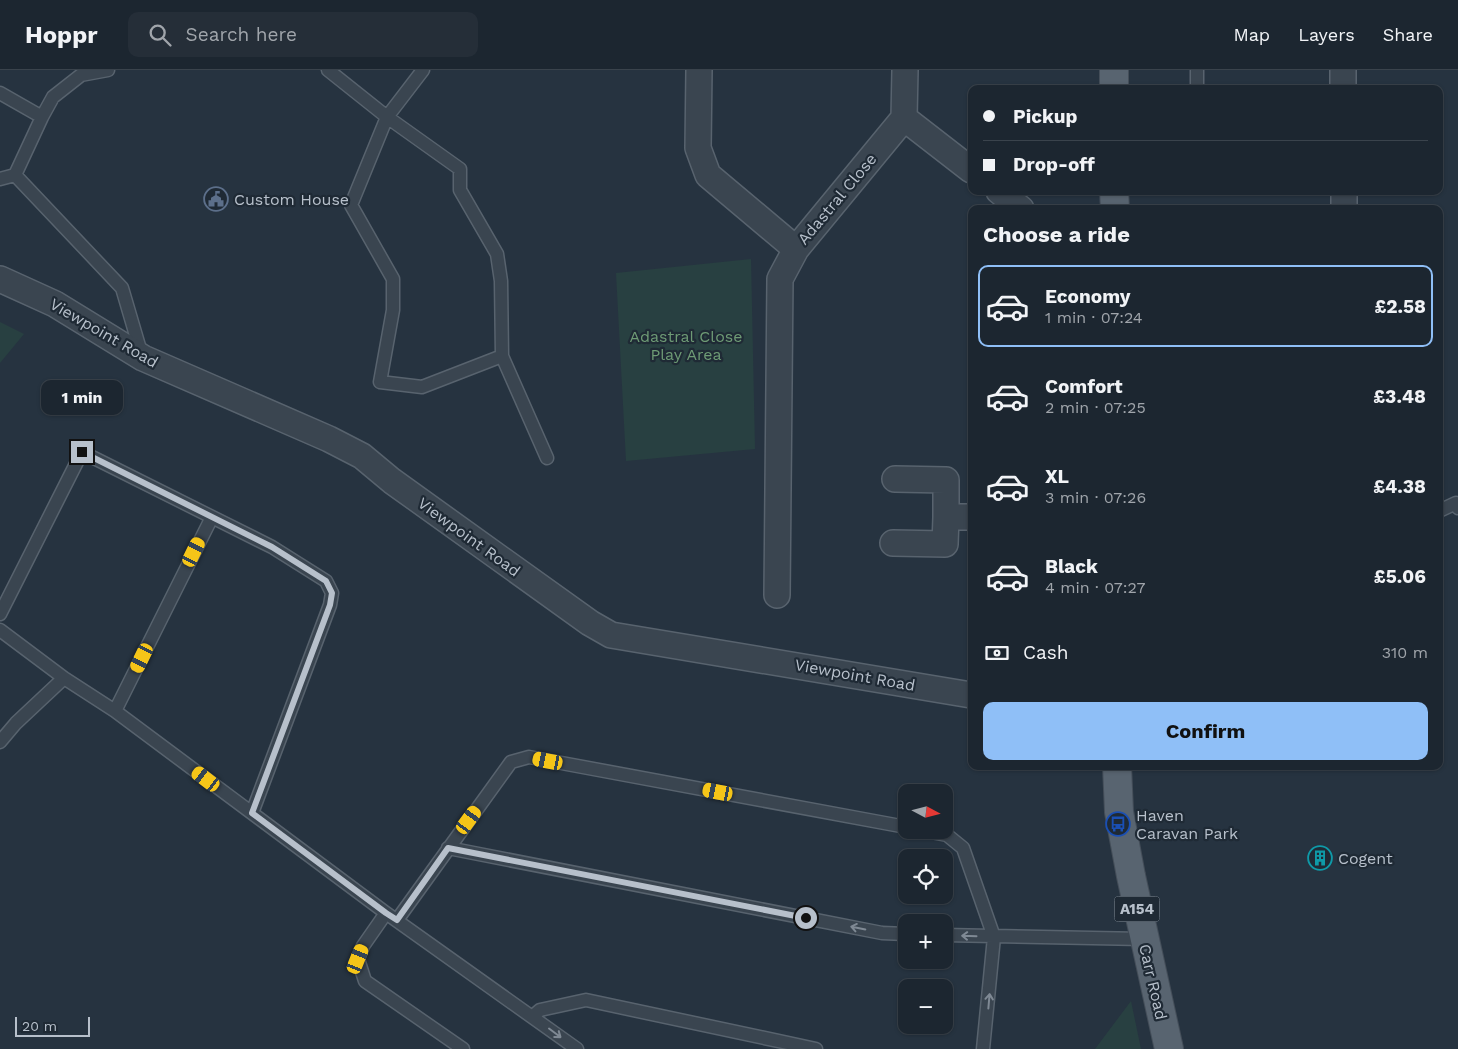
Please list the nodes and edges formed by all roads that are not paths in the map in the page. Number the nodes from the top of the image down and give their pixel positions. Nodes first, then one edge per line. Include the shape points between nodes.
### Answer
1 (108, 70) edge
2 (328, 70) edge
3 (423, 70) edge
4 (699, 70) edge
5 (905, 70) edge
6 (1114, 70) edge
7 (1197, 70) edge
8 (1344, 70) edge
9 (1114, 85) edge
10 (1197, 85) edge
11 (1343, 85) edge
12 (0, 93) edge
13 (42, 117) junction
14 (387, 117) junction
15 (904, 118) junction
16 (968, 168) edge
17 (15, 175) junction
18 (0, 178) edge
19 (1004, 195) edge
20 (1016, 205) edge
21 (796, 249) junction
22 (0, 279) edge
23 (502, 356) junction
24 (143, 358) junction
25 (547, 458) dead end
26 (894, 479) dead end
27 (1458, 508) edge
28 (1443, 509) edge
29 (212, 517) junction
30 (946, 517) junction
31 (968, 517) edge
32 (893, 543) dead end
33 (776, 595) dead end
34 (0, 614) edge
35 (0, 630) edge
36 (64, 678) junction
37 (968, 694) edge
38 (115, 711) junction
39 (0, 742) edge
40 (1117, 770) edge
41 (252, 813) junction
42 (898, 826) edge
43 (952, 839) edge
44 (448, 848) junction
45 (392, 917) junction
46 (898, 934) edge
47 (953, 935) edge
48 (994, 937) junction
49 (1143, 939) junction
50 (533, 1016) junction
51 (463, 1049) edge
52 (577, 1049) edge
53 (816, 1049) edge
54 (983, 1049) edge
55 (1169, 1049) edge

1 - 13 lane via 81,75 53,97
2 - 14 lane
3 - 14 lane
4 - 21 street, Adastral Close via 698,148 708,175
5 - 15 street
6 - 9 main road
7 - 10 lane
8 - 11 street
12 - 13 lane
13 - 17 lane
14 - 23 lane via 460,168 460,190 497,254 501,281
14 - 23 lane via 351,205 393,279 393,310 380,382 422,387
15 - 16 street
15 - 21 street, Adastral Close
17 - 18 lane
17 - 24 lane via 122,288
19 - 20 street
21 - 33 street via 780,279
22 - 24 street, Viewpoint Road via 55,304
23 - 25 lane
24 - 37 street, Viewpoint Road via 362,456 590,624 611,635
26 - 30 street via 946,480
27 - 28 lane via 1456,503
29 - 34 lane via 82,452
29 - 38 lane
29 - 41 lane via 280,552 326,581 332,593
30 - 31 street
30 - 32 street via 946,544
35 - 36 lane
36 - 38 lane
36 - 39 lane
38 - 41 lane
40 - 49 main road, Carr Road / A154 via 1120,812
41 - 45 lane
42 - 44 lane via 529,757 511,762
43 - 48 lane via 963,848
44 - 45 lane
46 -> 44 lane
45 - 50 lane
45 - 51 lane via 363,946 358,959 365,981
48 -> 47 lane
48 - 49 lane
54 -> 48 lane
49 - 55 main road, Carr Road / A154
50 -> 52 lane
50 - 53 lane via 540,1010 586,1000

